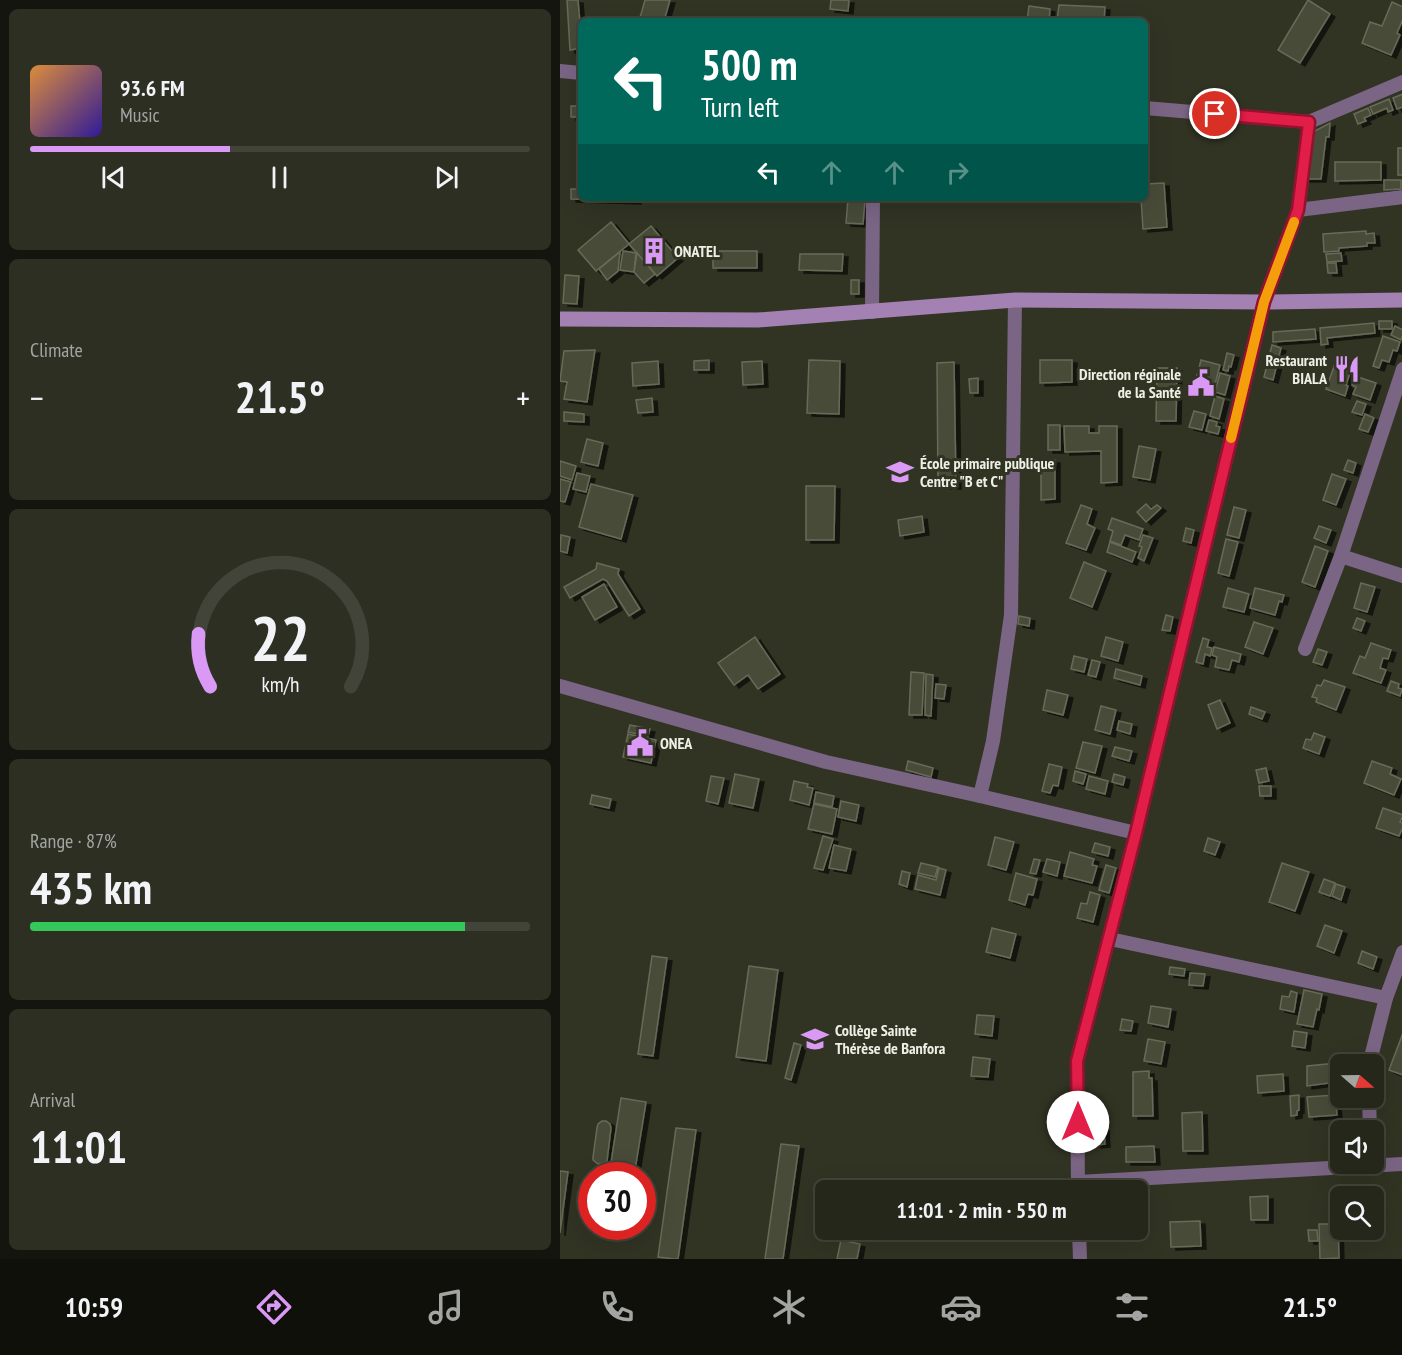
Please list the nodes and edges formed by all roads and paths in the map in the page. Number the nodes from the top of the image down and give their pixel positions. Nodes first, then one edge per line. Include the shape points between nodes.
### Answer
1 (560, 71) edge
2 (578, 72) edge
3 (1403, 82) edge
4 (1148, 108) edge
5 (1309, 122) junction
6 (1403, 197) edge
7 (873, 201) edge
8 (1298, 210) junction
9 (1015, 300) junction
10 (1403, 300) edge
11 (1264, 302) junction
12 (872, 312) junction
13 (560, 319) edge
14 (1403, 369) edge
15 (1341, 556) junction
16 (1403, 576) edge
17 (1305, 649) dead end
18 (560, 686) edge
19 (980, 796) junction
20 (1136, 833) junction
21 (1110, 939) junction
22 (1403, 952) edge
23 (1386, 998) junction
24 (1372, 1054) edge
25 (1403, 1164) edge
26 (1384, 1165) edge
27 (1330, 1168) edge
28 (1078, 1180) edge
29 (1148, 1182) edge
30 (1079, 1240) edge
31 (1080, 1259) edge

1 - 2 street
3 - 5 street
4 - 5 street
5 - 8 street
6 - 8 street
7 - 12 street
8 - 11 street
9 - 11 main road
9 - 12 main road
9 - 19 street via 1011,615 993,741
10 - 11 main road
11 - 20 street
12 - 13 main road via 758,320
14 - 15 street
15 - 16 street
15 - 17 street
18 - 19 street via 826,762
19 - 20 street
20 - 21 street
21 - 23 street
21 - 28 street via 1077,1061
22 - 23 street
23 - 24 street
25 - 26 street
27 - 29 street
30 - 31 street

